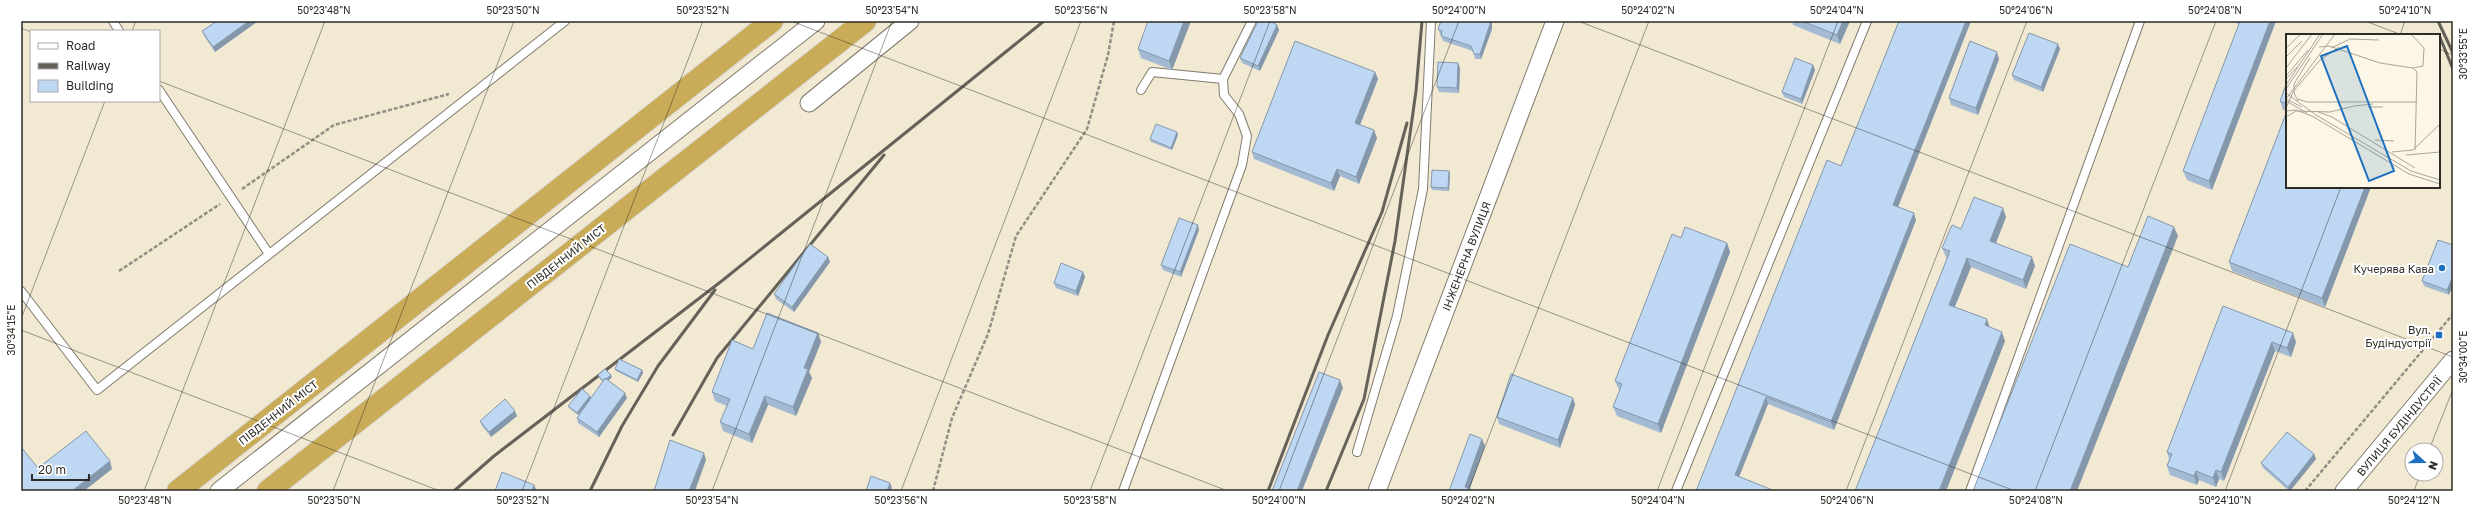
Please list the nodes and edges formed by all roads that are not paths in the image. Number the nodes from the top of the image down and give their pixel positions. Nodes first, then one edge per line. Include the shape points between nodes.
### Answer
1 (113, 21) edge
2 (565, 21) edge
3 (772, 21) edge
4 (816, 21) edge
5 (865, 21) edge
6 (910, 21) edge
7 (1252, 21) edge
8 (1431, 21) edge
9 (1555, 21) edge
10 (1867, 21) edge
11 (2140, 21) edge
12 (118, 30) edge
13 (1223, 79) junction
14 (1140, 90) dead end
15 (160, 91) edge
16 (809, 103) dead end
17 (269, 254) junction
18 (21, 290) edge
19 (2453, 360) edge
20 (1357, 452) dead end
21 (178, 491) edge
22 (219, 491) edge
23 (268, 491) edge
24 (1123, 491) edge
25 (1377, 491) edge
26 (1676, 491) edge
27 (1970, 491) edge
28 (2344, 491) edge

1 - 12 lane
2 - 17 lane
3 - 21 highway, ПІВДЕННИЙ МІСТ
4 - 22 street
5 - 23 highway, ПІВДЕННИЙ МІСТ
6 - 16 street
7 - 13 lane
8 - 20 lane via 1423,188 1397,316
9 - 25 street, ІНЖЕНЕРНА ВУЛИЦЯ
10 - 26 lane
11 - 27 lane
13 - 14 lane via 1152,72
13 - 24 lane via 1224,95 1239,114 1247,136 1242,165
15 - 17 lane
17 - 18 lane via 97,390
19 - 28 street, ВУЛИЦЯ БУДІНДУСТРІЇ

